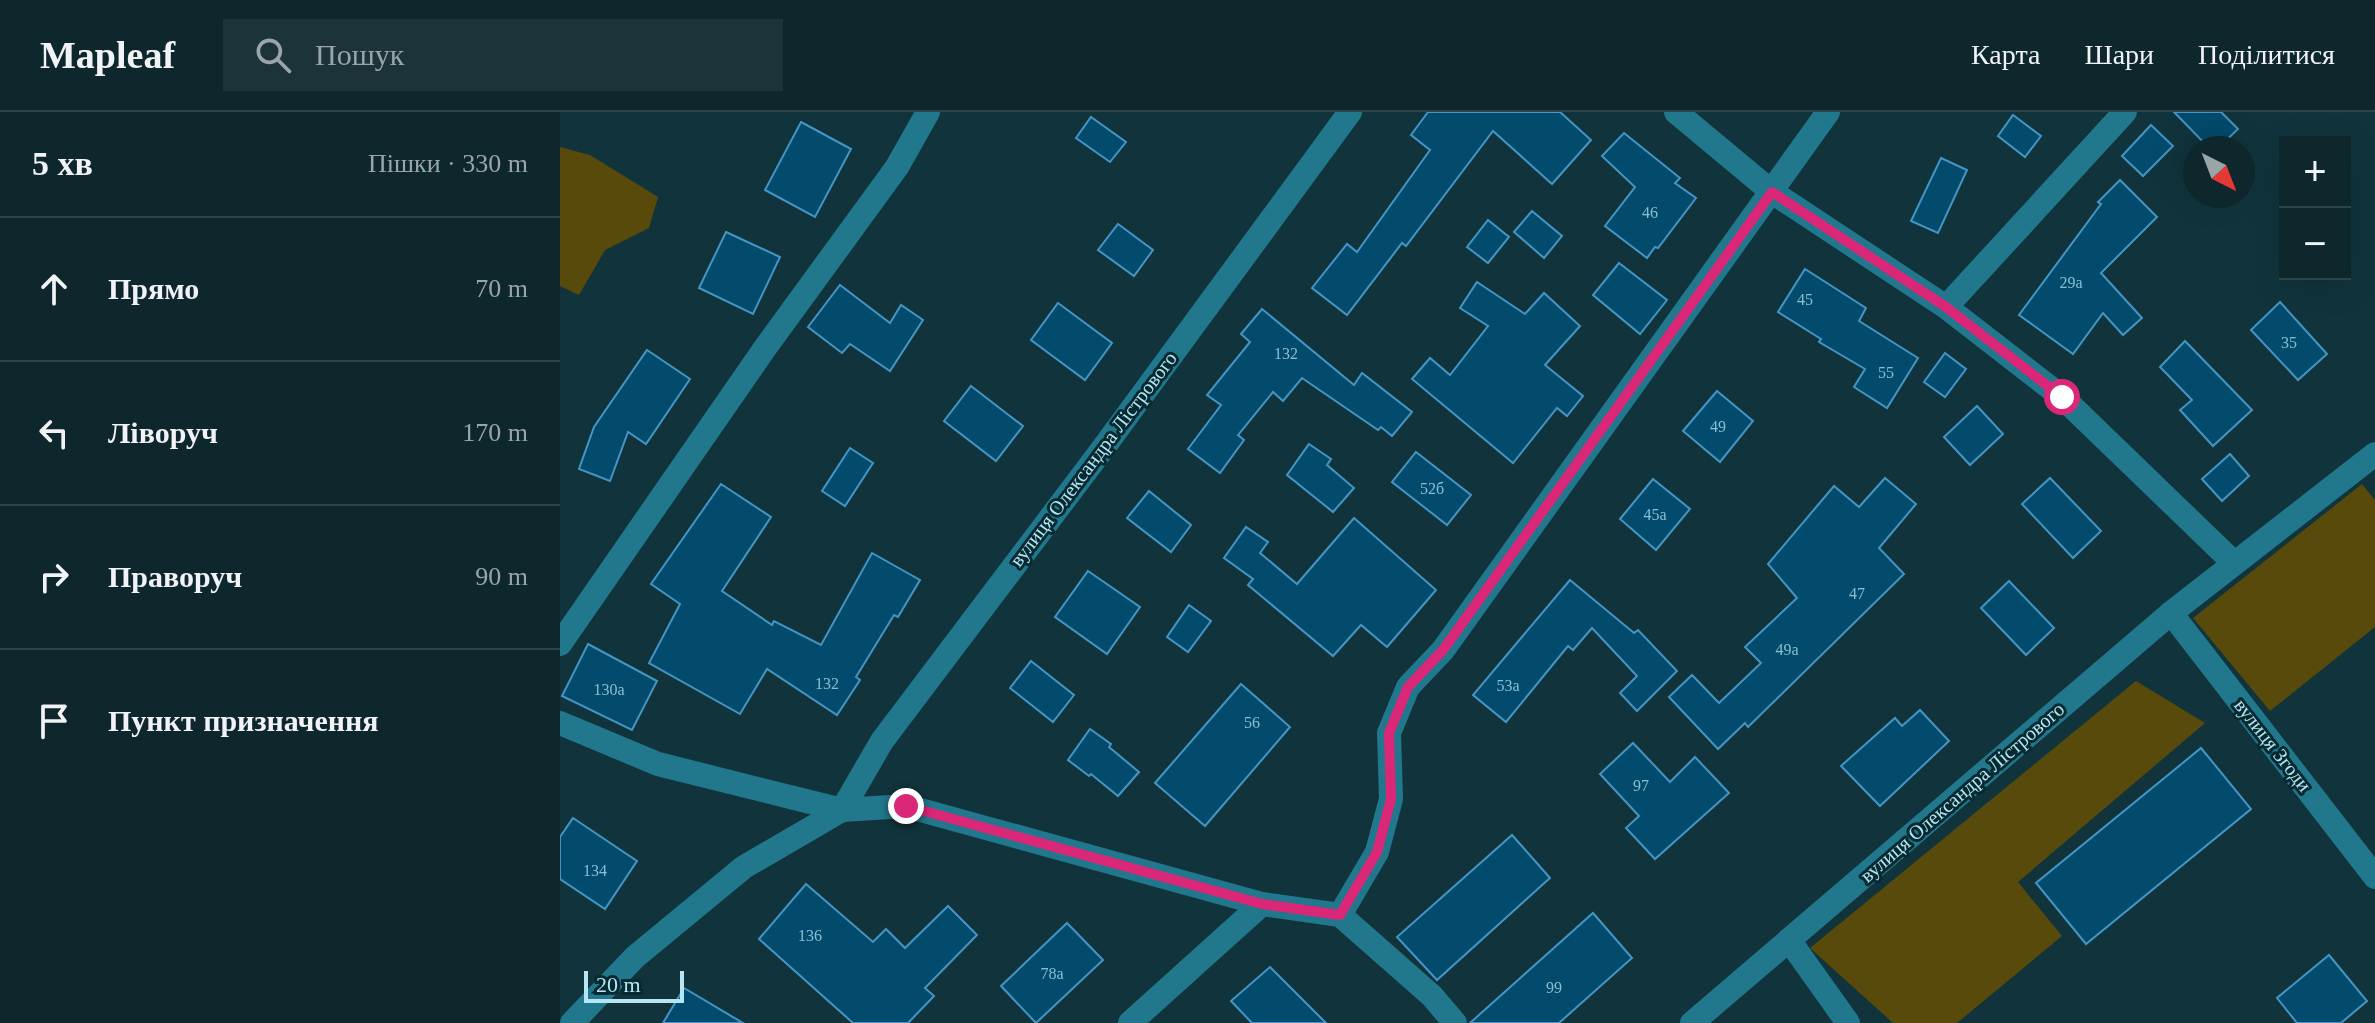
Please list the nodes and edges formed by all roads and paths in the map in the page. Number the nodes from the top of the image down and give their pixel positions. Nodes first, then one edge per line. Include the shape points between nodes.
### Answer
1 (928, 112) edge
2 (1350, 112) edge
3 (1676, 112) edge
4 (1828, 112) edge
5 (2125, 112) edge
6 (1772, 192) junction
7 (1946, 307) junction
8 (2375, 454) edge
9 (2234, 563) junction
10 (2171, 613) junction
11 (560, 644) edge
12 (560, 723) edge
13 (842, 810) junction
14 (2375, 877) edge
15 (1262, 904) junction
16 (1340, 915) junction
17 (1789, 940) junction
18 (572, 1023) edge
19 (1130, 1023) edge
20 (1455, 1023) edge
21 (1692, 1023) edge
22 (1848, 1023) edge

1 - 11 street via 897,167
2 - 13 street, вулиця Олександра Лістрового via 882,741
3 - 6 street
4 - 6 street
5 - 7 street
6 - 7 street
6 - 16 street via 1443,650 1408,687 1389,733 1391,799 1377,852
7 - 9 street via 2062,397
8 - 9 street, вулиця Олександра Лістрового
9 - 10 street, вулиця Олександра Лістрового
10 - 14 street, вулиця Згоди
10 - 17 street, вулиця Олександра Лістрового
12 - 13 street, вулиця Олександра Лістрового via 658,764
13 - 15 street, вулиця Олександра Лістрового via 906,806
13 - 18 street, вулиця Олександра Лістрового via 744,867 635,957
15 - 16 street, вулиця Олександра Лістрового
15 - 19 street
16 - 20 street
17 - 21 street, вулиця Олександра Лістрового
17 - 22 street

